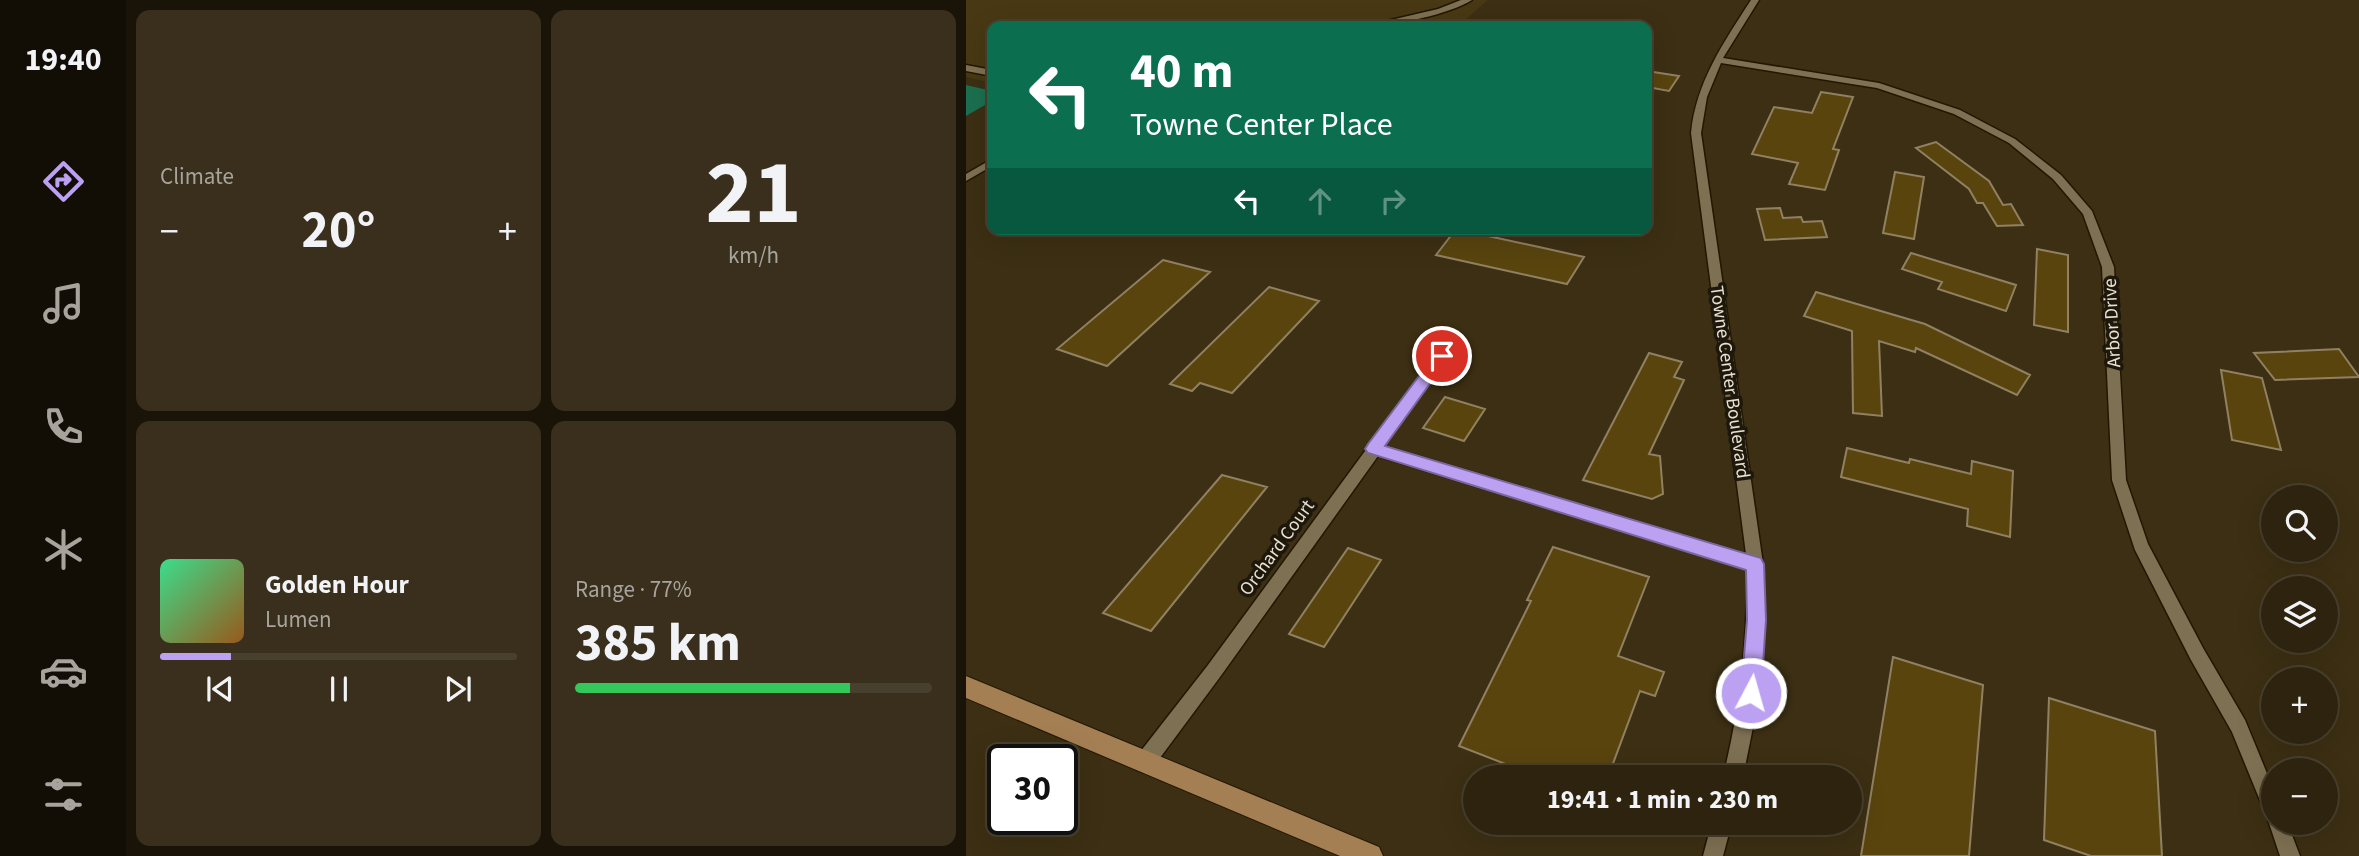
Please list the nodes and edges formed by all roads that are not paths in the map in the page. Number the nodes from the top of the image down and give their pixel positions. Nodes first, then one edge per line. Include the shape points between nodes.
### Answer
1 (1468, 0) edge
2 (1755, 0) edge
3 (1393, 21) edge
4 (1719, 60) junction
5 (966, 68) edge
6 (987, 72) edge
7 (987, 165) edge
8 (966, 178) edge
9 (1442, 356) dead end
10 (1374, 449) junction
11 (1755, 564) junction
12 (966, 687) edge
13 (1144, 763) junction
14 (1736, 765) edge
15 (2261, 782) edge
16 (1719, 835) edge
17 (2282, 835) edge
18 (1370, 856) edge
19 (1713, 856) edge
20 (2290, 856) edge

1 - 3 street
2 - 4 street, Towne Center Boulevard
4 - 11 street, Towne Center Boulevard via 1702,92 1696,133
4 - 15 street, Arbor Drive via 1879,86 1957,112 2012,141 2057,177 2088,213 2108,267 2119,480 2141,545 2239,726
5 - 6 street
7 - 8 street
9 - 10 street, Orchard Court
10 - 11 street
10 - 13 street, Orchard Court
11 - 14 street, Towne Center Boulevard via 1754,668
12 - 13 street
13 - 18 street
16 - 19 street
17 - 20 street

